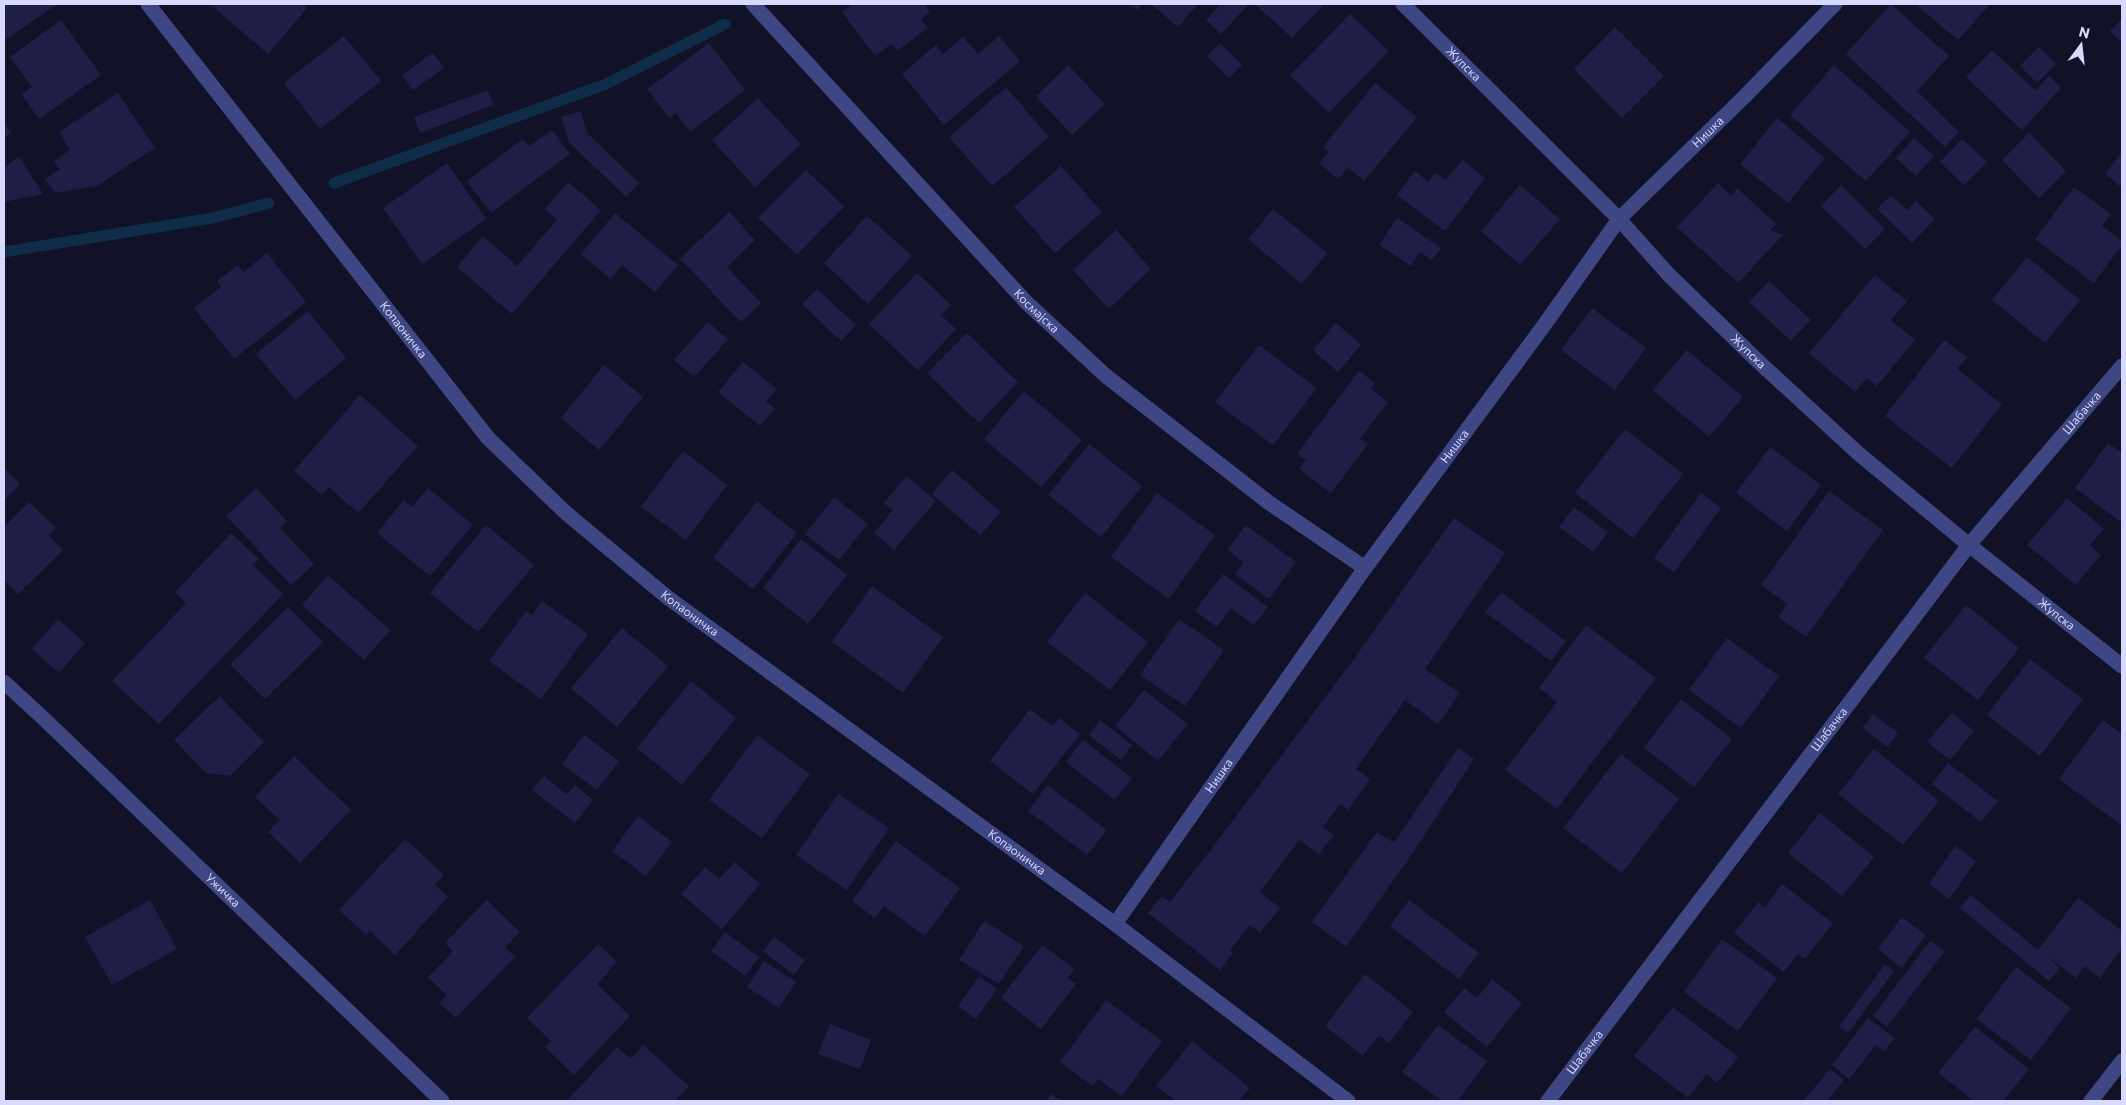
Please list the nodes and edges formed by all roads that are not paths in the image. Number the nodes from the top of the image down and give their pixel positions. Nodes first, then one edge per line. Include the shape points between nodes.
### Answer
1 (148, 4) edge
2 (753, 4) edge
3 (1404, 4) edge
4 (1835, 4) edge
5 (1619, 219) junction
6 (2122, 366) edge
7 (1969, 545) junction
8 (1365, 568) junction
9 (2122, 666) edge
10 (4, 682) edge
11 (1115, 924) junction
12 (2122, 1060) edge
13 (442, 1101) edge
14 (1348, 1101) edge
15 (1548, 1101) edge
16 (2092, 1101) edge

1 - 11 street, Копаоничка via 488,438 566,514 667,597
2 - 8 street, Космајска via 1026,302 1106,376 1268,502
3 - 5 street, Жупска
4 - 5 street, Нишка
5 - 7 street, Жупска via 1669,275 1762,365 1859,454
5 - 8 street, Нишка
6 - 7 street, Шабачка
7 - 9 street, Жупска
7 - 15 street, Шабачка
8 - 11 street, Нишка
10 - 13 street, Ужичка
11 - 14 street, Копаоничка
12 - 16 street

